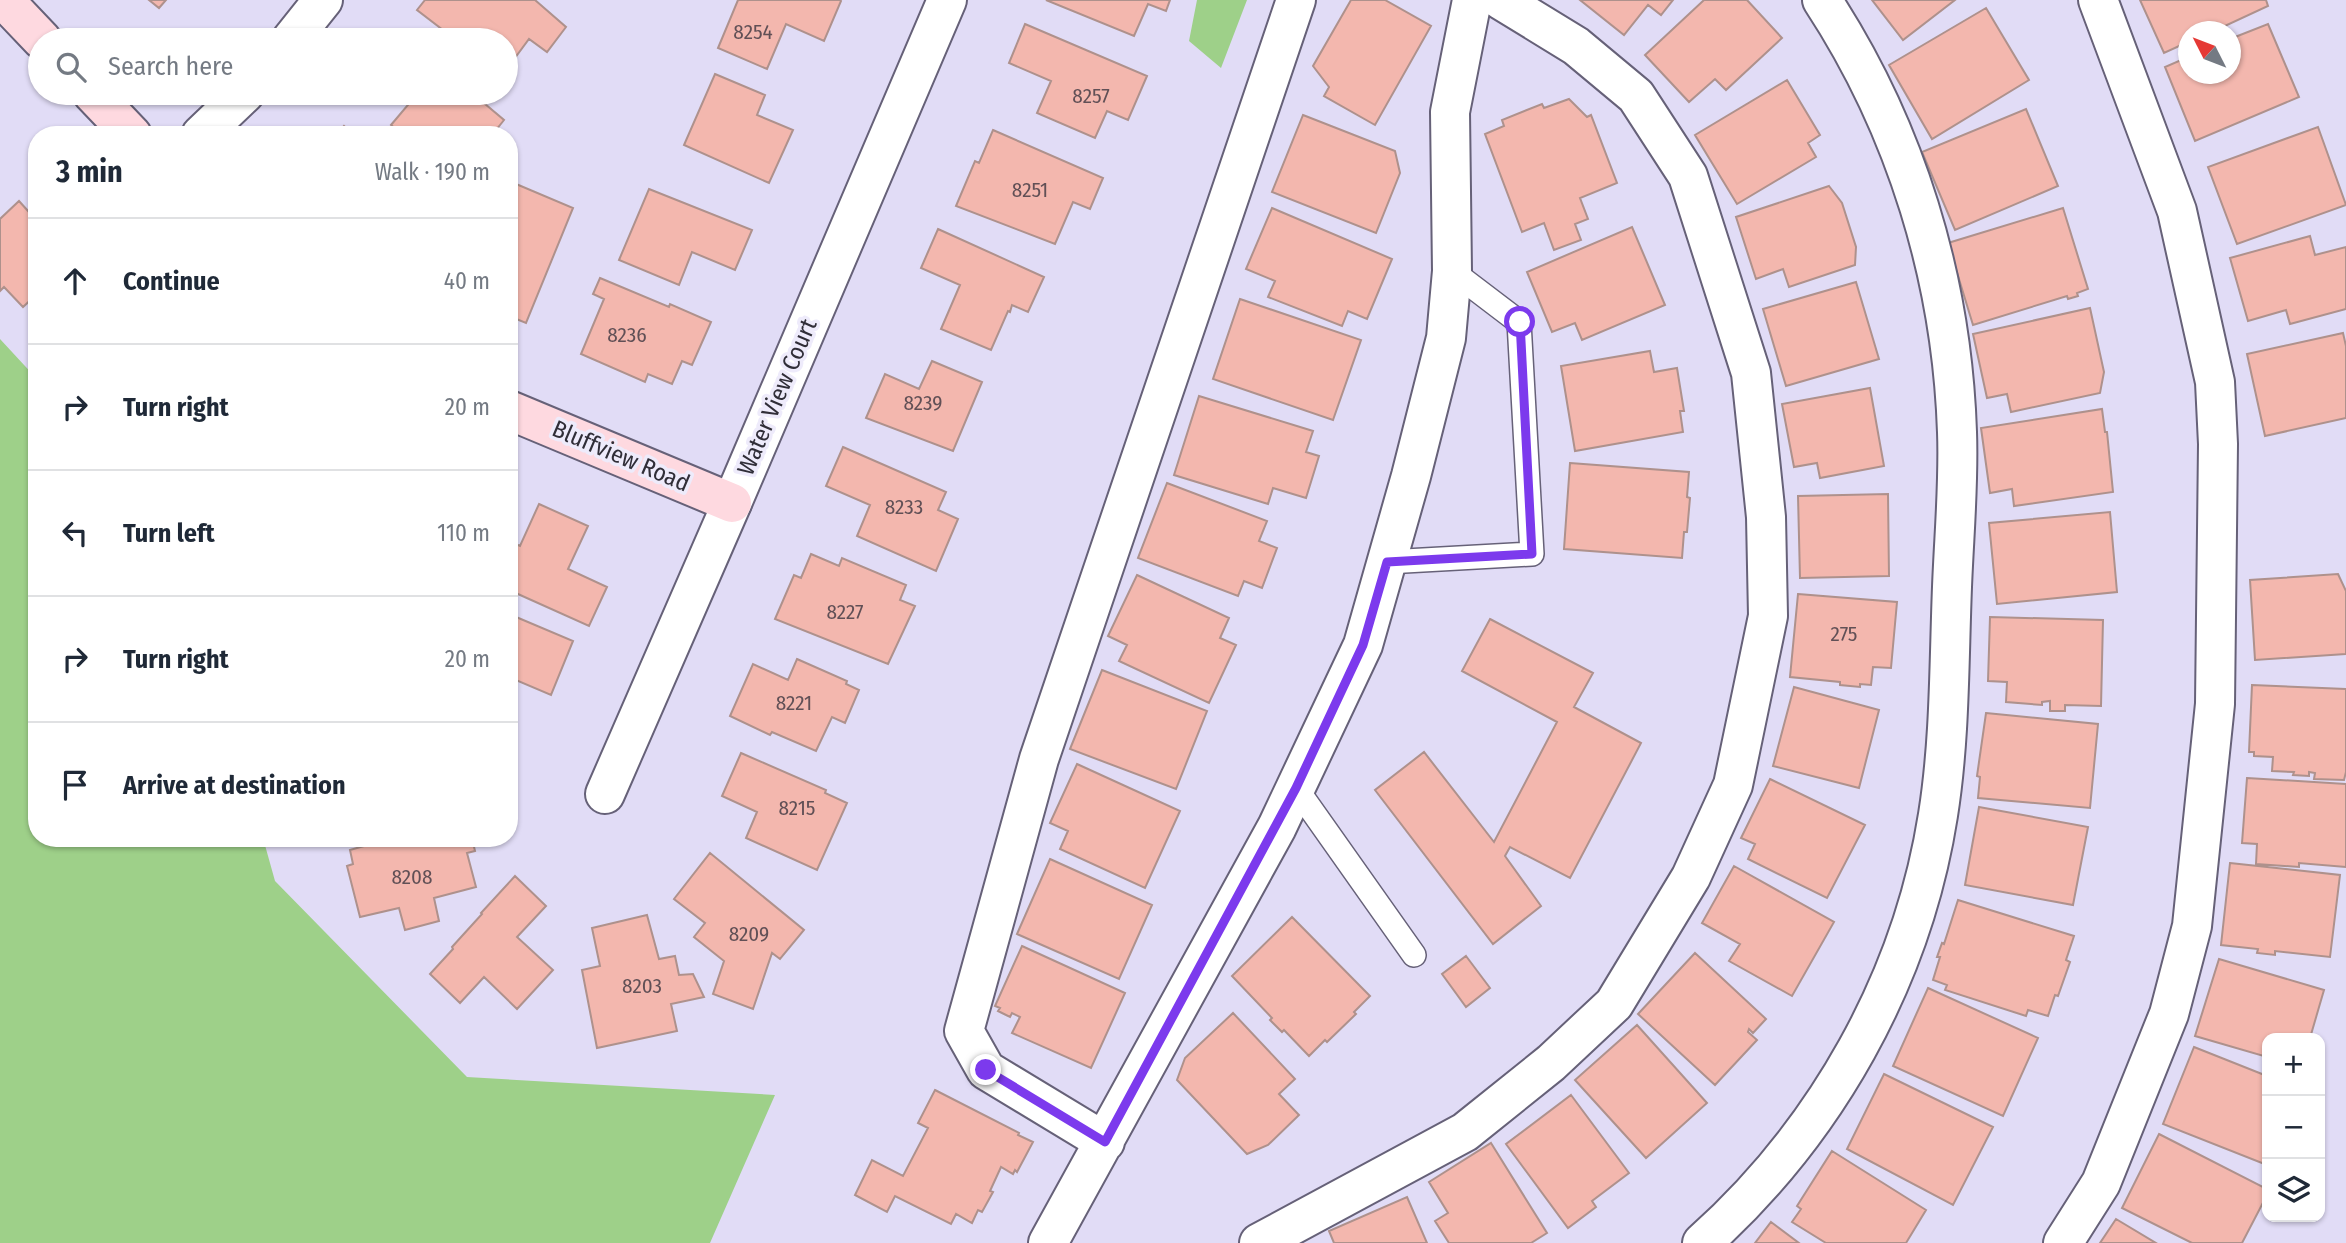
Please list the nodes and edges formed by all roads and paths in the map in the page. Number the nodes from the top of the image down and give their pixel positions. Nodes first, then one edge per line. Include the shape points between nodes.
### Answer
1 (4, 0) edge
2 (323, 0) edge
3 (947, 0) edge
4 (1296, 0) edge
5 (1472, 0) edge
6 (1500, 0) edge
7 (1822, 0) edge
8 (2098, 0) edge
9 (31, 28) edge
10 (301, 28) edge
11 (103, 105) edge
12 (232, 105) edge
13 (123, 126) edge
14 (210, 126) edge
15 (1452, 271) junction
16 (518, 414) edge
17 (732, 503) junction
18 (1387, 562) junction
19 (1296, 788) junction
20 (605, 794) dead end
21 (1414, 955) dead end
22 (1105, 1142) junction
23 (1048, 1243) edge
24 (1259, 1243) edge
25 (1702, 1243) edge
26 (2063, 1243) edge

1 - 9 street
2 - 10 street
3 - 17 street, Water View Court
4 - 22 street via 1039,759 964,1031 986,1070
5 - 15 street via 1450,111
6 - 24 street via 1576,46 1636,96 1688,176 1751,373 1766,517 1768,616 1733,785 1691,877 1614,1004 1551,1063 1465,1132
7 - 25 street via 1872,86 1901,152 1924,220 1953,362 1958,435 1945,755 1925,876 1886,993 1858,1049 1799,1140
8 - 26 street via 2177,211 2215,382 2215,704 2192,926 2169,1014 2101,1183
11 - 13 street
12 - 14 street
15 - 18 street via 1446,338
15 - 18 lane via 1520,322 1532,554
16 - 17 street, Bluffview Road
17 - 20 street, Water View Court
18 - 19 street via 1363,645
19 - 21 lane
19 - 22 street
22 - 23 street

